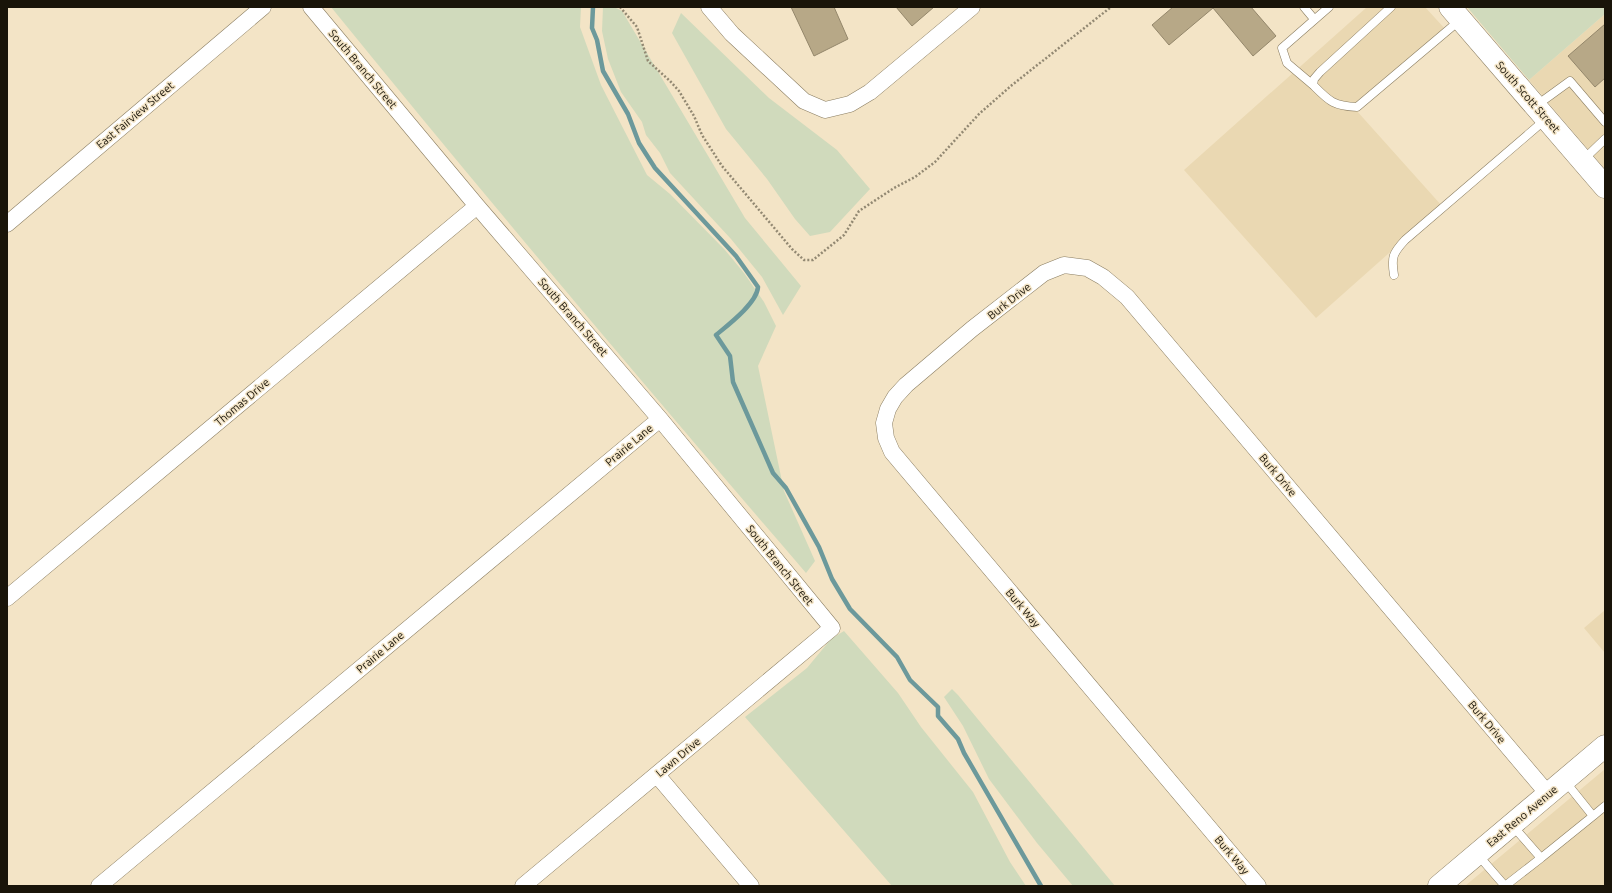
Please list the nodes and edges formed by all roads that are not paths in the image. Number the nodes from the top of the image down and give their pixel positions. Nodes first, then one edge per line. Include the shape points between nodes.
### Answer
1 (263, 7) edge
2 (311, 7) edge
3 (709, 7) edge
4 (972, 7) edge
5 (1304, 7) edge
6 (1329, 7) edge
7 (1391, 7) edge
8 (1456, 13) edge
9 (1314, 20) junction
10 (1313, 85) junction
11 (1541, 112) junction
12 (1605, 122) edge
13 (1605, 139) edge
14 (1582, 160) junction
15 (1605, 187) edge
16 (477, 206) junction
17 (7, 224) edge
18 (1394, 275) dead end
19 (972, 329) joint
20 (660, 419) junction
21 (7, 598) edge
22 (832, 628) joint
23 (1605, 746) edge
24 (657, 775) junction
25 (1557, 787) junction
26 (1605, 806) edge
27 (1593, 816) junction
28 (1512, 825) junction
29 (1477, 854) junction
30 (1540, 858) junction
31 (99, 886) edge
32 (523, 886) edge
33 (751, 886) edge
34 (1258, 886) edge
35 (1439, 886) edge
36 (1505, 886) edge

1 - 17 street, East Fairview Street
2 - 16 street, South Branch Street
3 - 4 street via 732,34 804,101 825,110 850,104 870,92
5 - 9 lane
6 - 9 lane
7 - 10 lane via 1320,72
8 - 10 lane via 1357,107 1341,106 1326,98
8 - 11 street, South Scott Street
9 - 10 lane via 1282,48 1287,63
11 - 12 lane via 1570,81
11 - 14 street, South Scott Street
11 - 18 lane via 1405,240 1394,253
13 - 14 lane
14 - 15 street, South Scott Street
16 - 20 street, South Branch Street
16 - 21 street, Thomas Drive
19 - 25 street, Burk Drive via 1044,273 1064,265 1087,268 1103,277 1132,303
19 - 34 street, Burk Way via 895,397 884,423 886,438 892,452
20 - 22 street, South Branch Street
20 - 31 street, Prairie Lane
22 - 24 street, Lawn Drive
23 - 25 street, East Reno Avenue
24 - 32 street, Lawn Drive
24 - 33 street
25 - 27 lane
25 - 28 street, East Reno Avenue
26 - 27 lane
27 - 30 lane
28 - 29 street, East Reno Avenue
28 - 30 lane
29 - 35 street, East Reno Avenue
29 - 36 lane
30 - 36 lane

